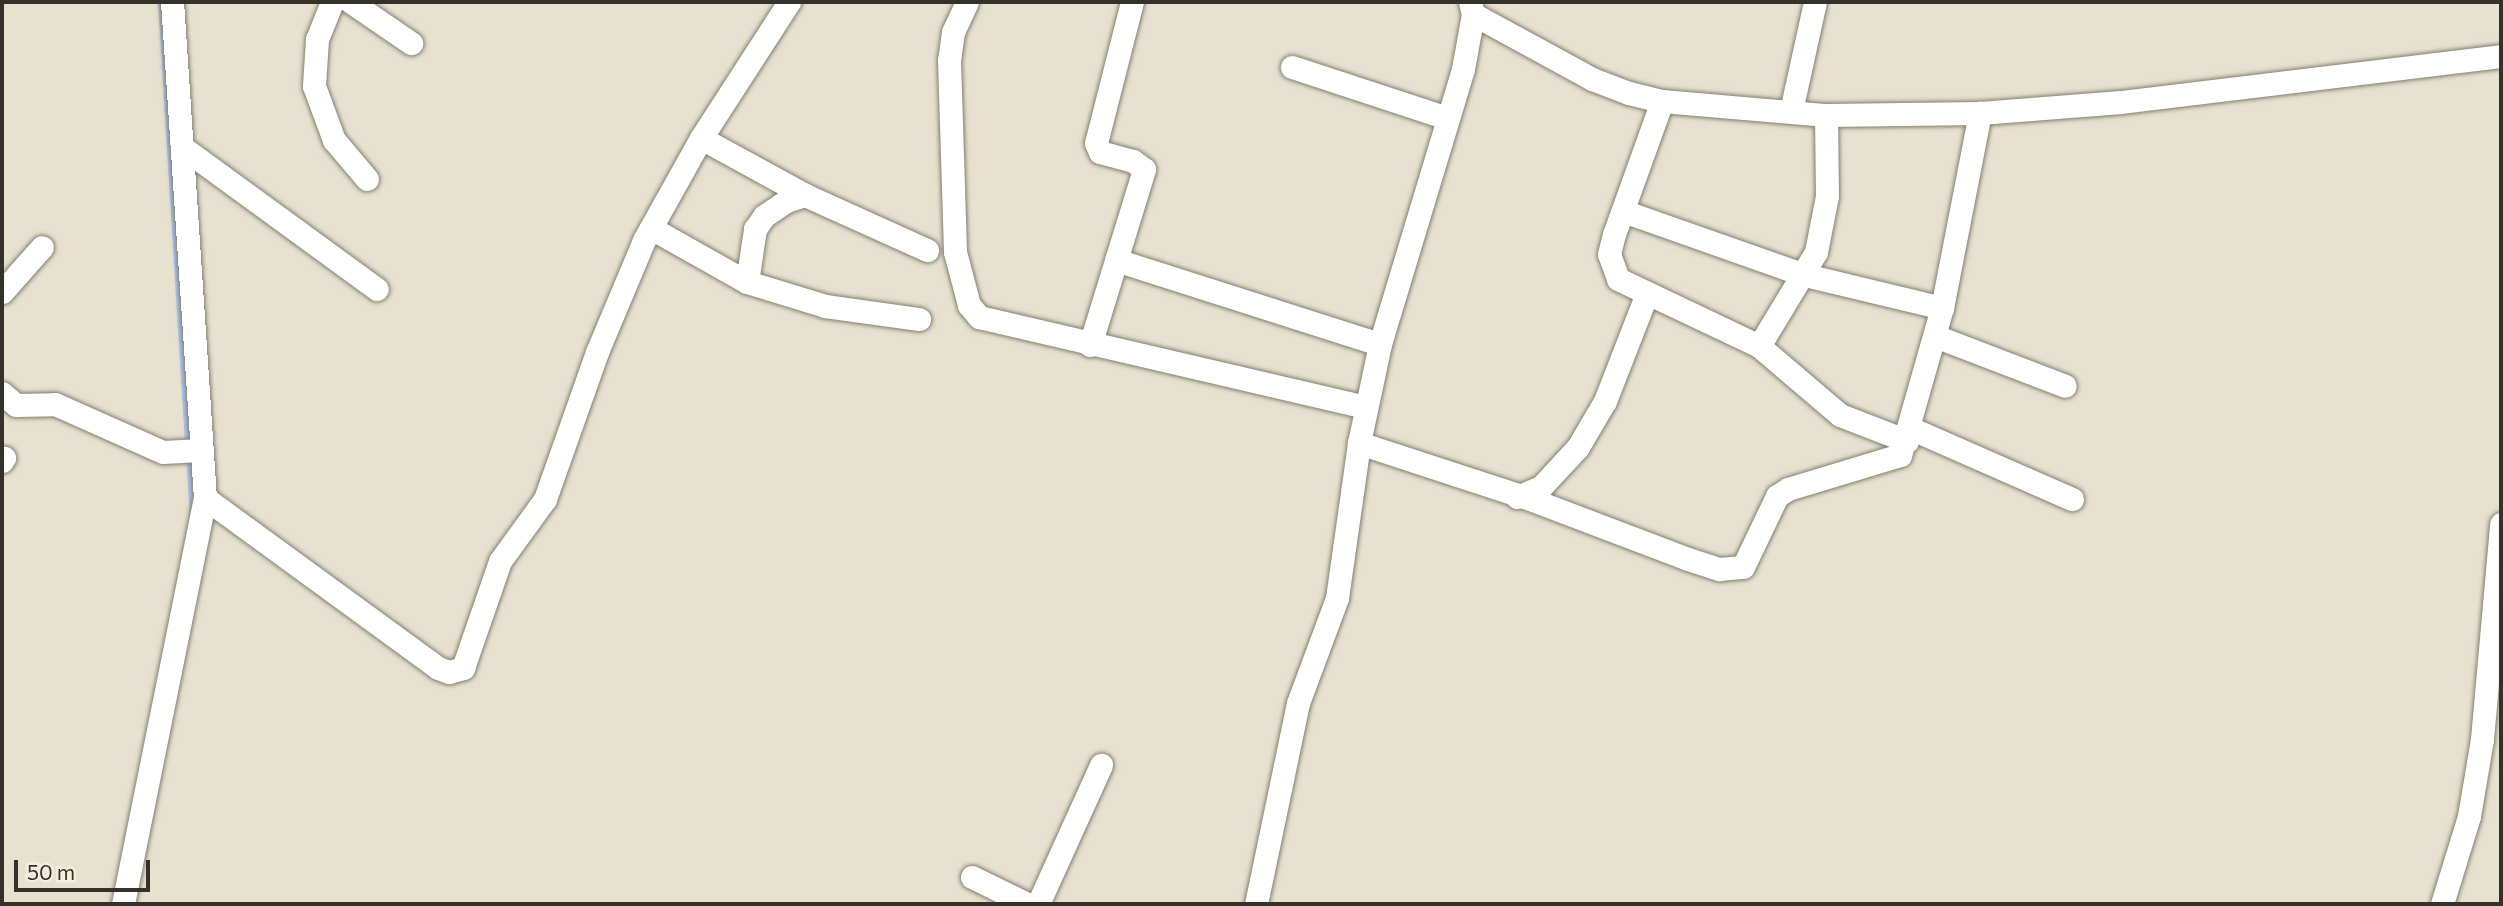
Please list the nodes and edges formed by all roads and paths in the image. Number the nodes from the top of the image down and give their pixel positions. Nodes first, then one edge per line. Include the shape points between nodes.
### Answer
1 (172, 2) edge
2 (332, 2) edge
3 (351, 2) edge
4 (789, 2) edge
5 (967, 2) edge
6 (1132, 2) edge
7 (1815, 2) edge
8 (1471, 8) edge
9 (411, 43) dead end
10 (2501, 56) edge
11 (1292, 67) dead end
12 (1662, 101) junction
13 (1791, 111) junction
14 (1980, 113) junction
15 (1826, 115) junction
16 (1447, 118) junction
17 (701, 138) junction
18 (182, 146) junction
19 (367, 179) dead end
20 (805, 195) junction
21 (1623, 211) junction
22 (650, 228) junction
23 (42, 247) dead end
24 (927, 250) dead end
25 (1116, 260) junction
26 (1805, 275) junction
27 (747, 282) junction
28 (377, 289) dead end
29 (2, 292) edge
30 (1646, 296) junction
31 (1942, 308) junction
32 (919, 319) dead end
33 (1935, 336) junction
34 (1380, 344) junction
35 (1090, 345) junction
36 (1759, 346) junction
37 (2066, 386) dead end
38 (2, 393) edge
39 (1366, 407) junction
40 (1909, 434) junction
41 (1359, 443) junction
42 (191, 451) junction
43 (1517, 497) junction
44 (205, 499) junction
45 (2072, 499) dead end
46 (2501, 524) edge
47 (1101, 765) dead end
48 (972, 877) dead end
49 (123, 904) edge
50 (1027, 904) edge
51 (1038, 904) edge
52 (1256, 904) edge
53 (2442, 904) edge

1 - 18 street
2 - 19 street via 317,39 314,86 334,140
3 - 9 street
4 - 17 street
5 - 35 street via 953,32 950,60 955,252 969,304 979,317
6 - 25 street via 1096,143 1100,152 1144,169
7 - 13 street
8 - 12 street via 1592,79
8 - 16 street via 1463,69
10 - 14 street via 2121,102
11 - 16 street
12 - 13 street
12 - 21 street
13 - 15 street
14 - 15 street
14 - 31 street
15 - 26 street via 1824,224
16 - 34 street
17 - 20 street
17 - 22 street
18 - 28 street
18 - 42 street
20 - 24 street
20 - 27 street via 773,208 760,223 751,246
21 - 26 street
21 - 30 street via 1609,254 1611,267 1618,279
22 - 27 street
22 - 44 street via 597,352 545,499 500,561 463,668 449,672 438,668
23 - 29 street
25 - 34 street
25 - 35 street
26 - 31 street
26 - 36 street
27 - 32 street via 825,306
30 - 36 street
30 - 43 street via 1605,401 1585,437 1541,487
31 - 33 street
33 - 37 street
33 - 40 street
34 - 39 street
35 - 39 street
36 - 40 street via 1840,415
38 - 42 street via 16,405 55,404
39 - 41 street
40 - 43 street via 1900,455 1889,461 1777,496 1748,560 1732,570 1688,559
40 - 45 street
41 - 43 street
41 - 52 street via 1338,598 1298,703
42 - 44 street
44 - 49 street
46 - 53 street via 2482,739 2469,816
47 - 51 street
48 - 50 street

